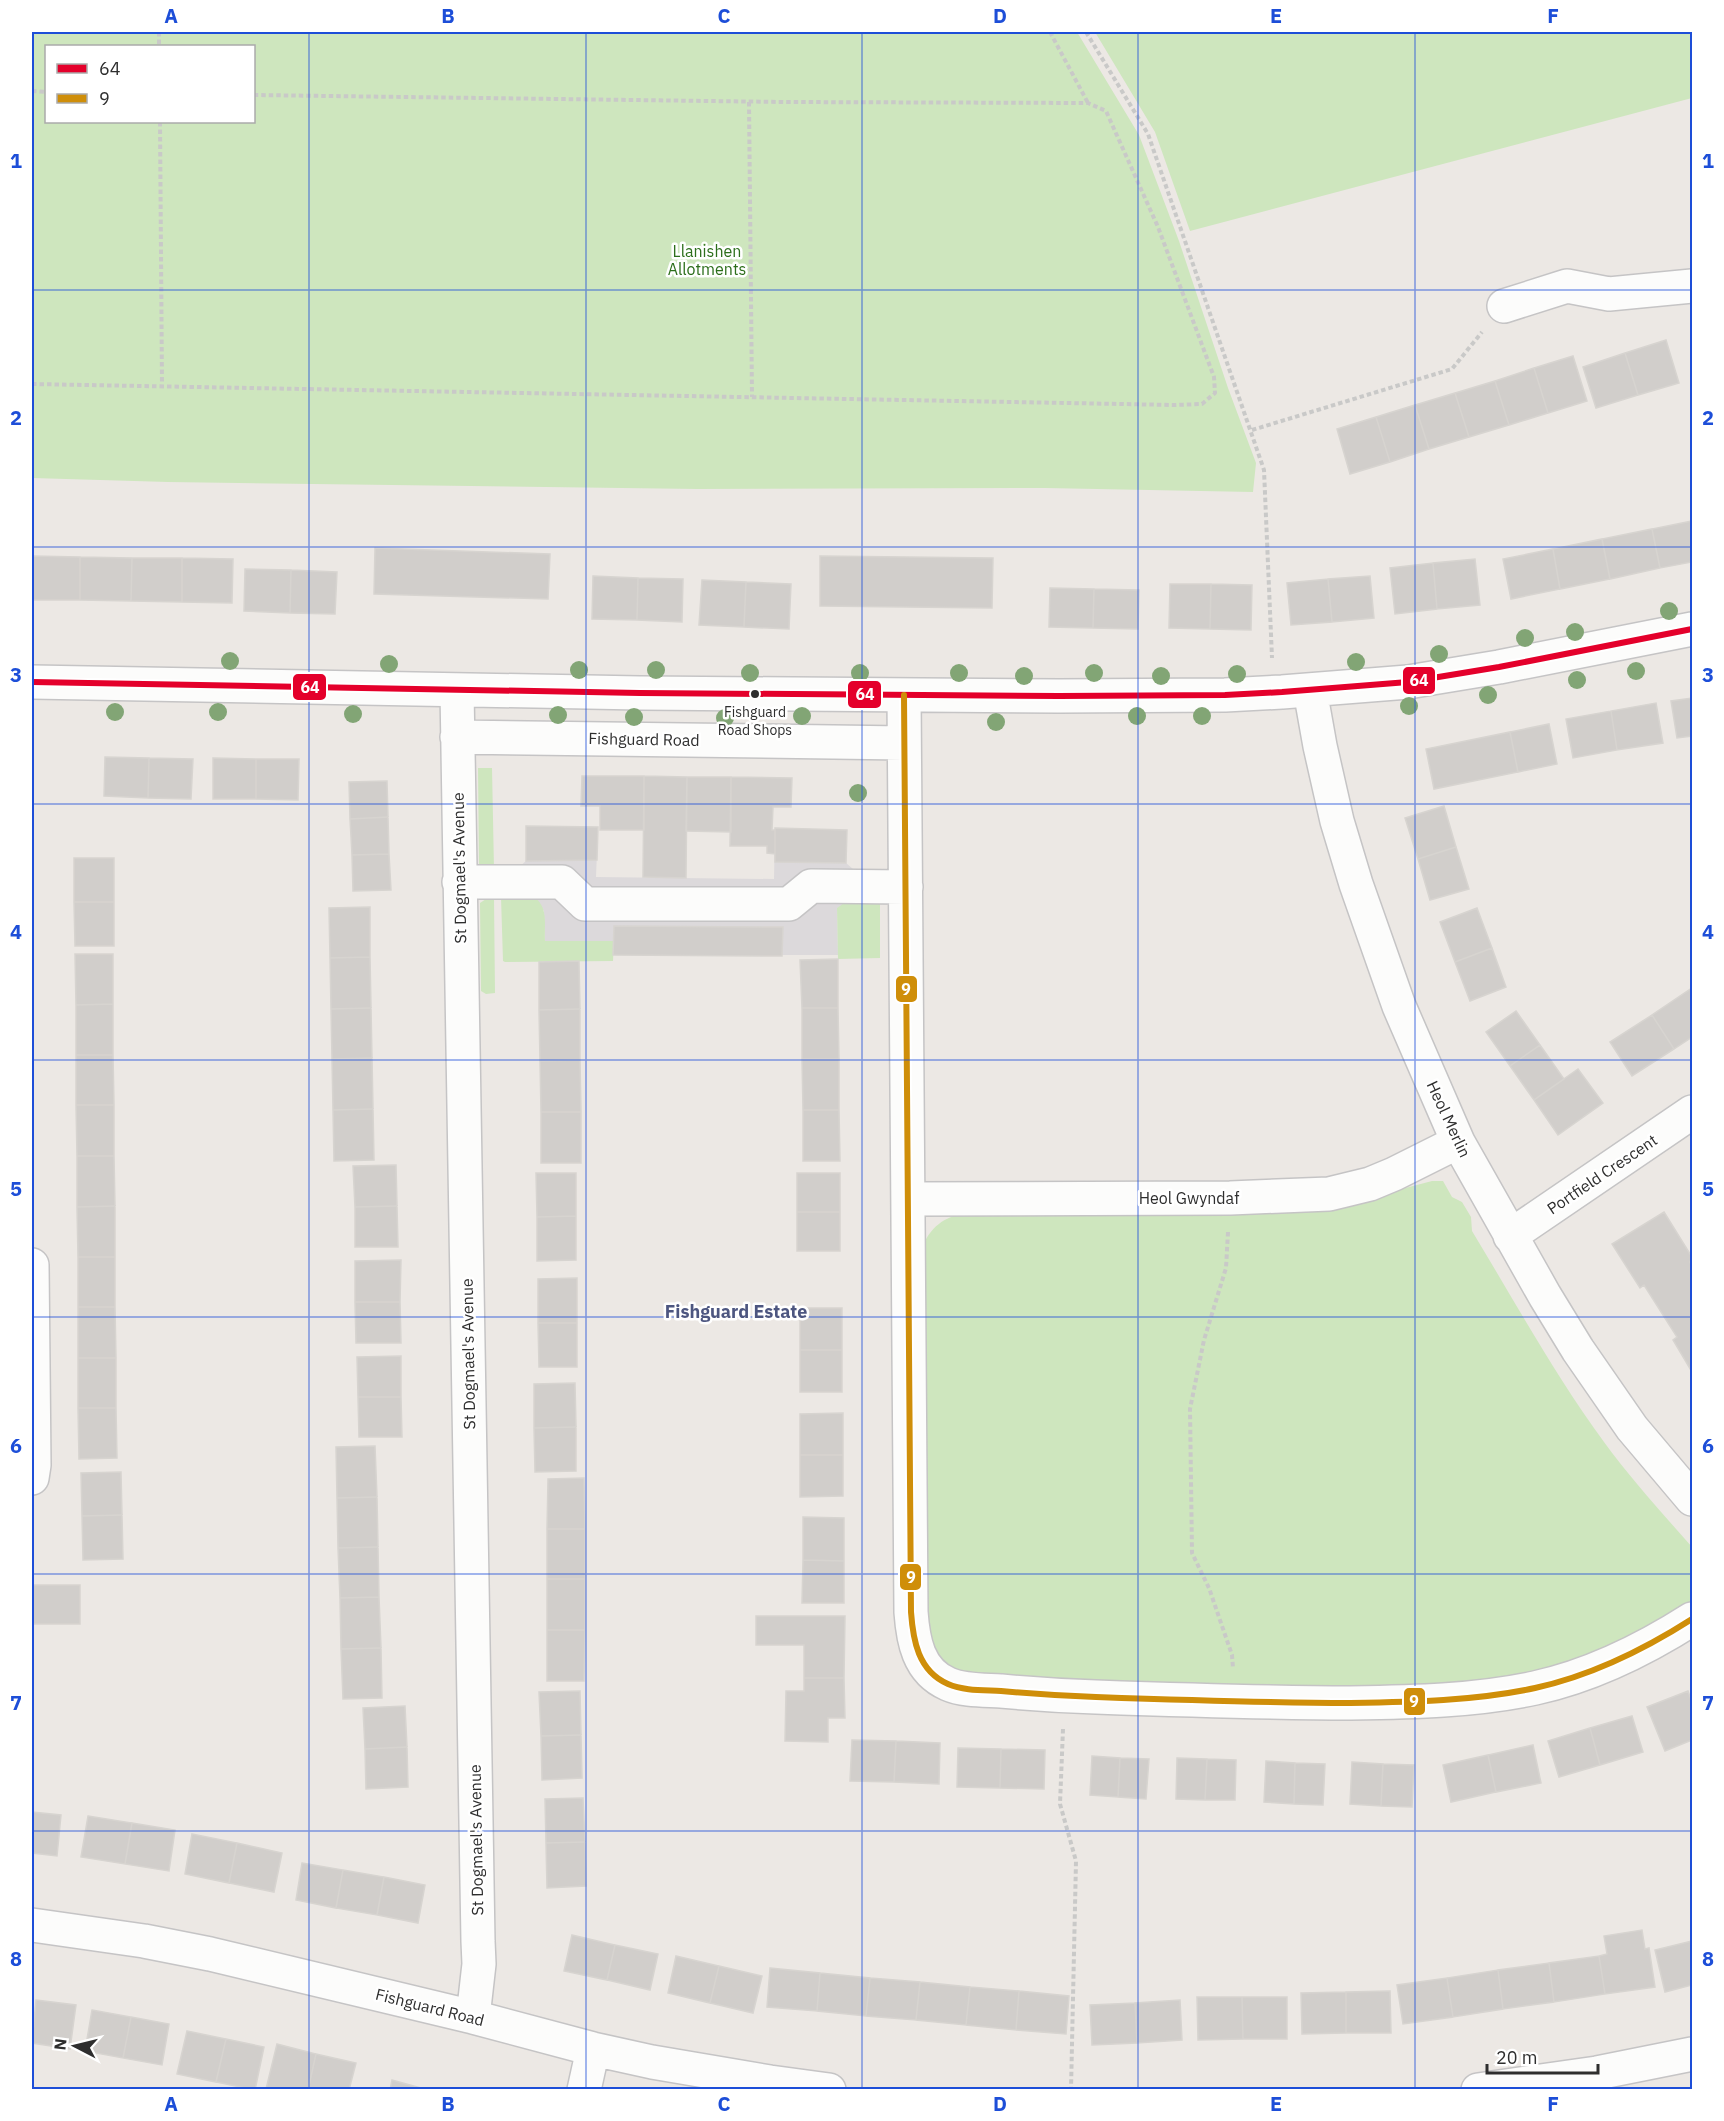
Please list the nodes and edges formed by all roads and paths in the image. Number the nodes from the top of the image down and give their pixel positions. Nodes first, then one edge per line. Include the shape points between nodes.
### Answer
1 (1050, 32) edge
2 (1086, 32) edge
3 (255, 95) edge
4 (749, 102) junction
5 (1088, 103) junction
6 (160, 123) edge
7 (1692, 286) edge
8 (1504, 306) joint
9 (32, 384) edge
10 (162, 386) junction
11 (752, 397) junction
12 (1252, 430) junction
13 (1692, 629) edge
14 (1273, 665) dead end
15 (32, 682) edge
16 (457, 690) junction
17 (1310, 690) junction
18 (904, 695) junction
19 (457, 737) junction
20 (904, 743) junction
21 (459, 882) junction
22 (906, 887) junction
23 (1692, 1112) edge
24 (1458, 1142) junction
25 (1230, 1198) junction
26 (908, 1199) junction
27 (1510, 1236) junction
28 (32, 1264) edge
29 (32, 1478) edge
30 (1692, 1497) edge
31 (1692, 1619) edge
32 (1064, 1696) junction
33 (1234, 1701) junction
34 (32, 1925) edge
35 (473, 2017) junction
36 (593, 2049) junction
37 (1692, 2054) edge
38 (584, 2090) edge
39 (829, 2090) edge
40 (1071, 2090) edge
41 (1478, 2090) edge

1 - 5 path
2 - 12 path via 1148,135
3 - 4 path
4 - 5 path
4 - 11 path
5 - 11 path via 1106,111 1154,216 1214,377 1215,393 1202,404 1174,405
6 - 10 path
7 - 8 street via 1609,294 1567,286
8 - 12 path via 1452,369
9 - 10 path
10 - 11 path
12 - 14 path via 1264,470
13 - 17 street via 1454,675
15 - 16 street
16 - 18 street
16 - 19 street, St Dogmael's Avenue
17 - 18 street via 1182,695
17 - 24 street, Heol Merlin via 1337,821 1356,884 1399,1006
18 - 20 street
19 - 20 street, Fishguard Road
19 - 21 street, St Dogmael's Avenue
20 - 22 street
21 - 22 street via 562,882 585,904 789,904 811,886
21 - 35 street, St Dogmael's Avenue via 478,1953
22 - 26 street
23 - 27 street, Portfield Crescent
24 - 25 street, Heol Gwyndaf via 1378,1180 1329,1194
24 - 27 street, Heol Merlin
25 - 26 street, Heol Gwyndaf
25 - 33 path via 1226,1268 1204,1340 1190,1409 1192,1552 1232,1655
26 - 32 street via 911,1612 918,1656 931,1673 947,1684 966,1689
27 - 30 street, Heol Merlin via 1607,1394
28 - 29 street
31 - 33 street via 1615,1660 1537,1688 1417,1702
32 - 33 street
32 - 40 path via 1060,1804 1076,1861
34 - 35 street, Fishguard Road via 210,1954
35 - 36 street, Fishguard Road
36 - 38 street
36 - 39 street, Fishguard Road via 723,2075
37 - 41 street

